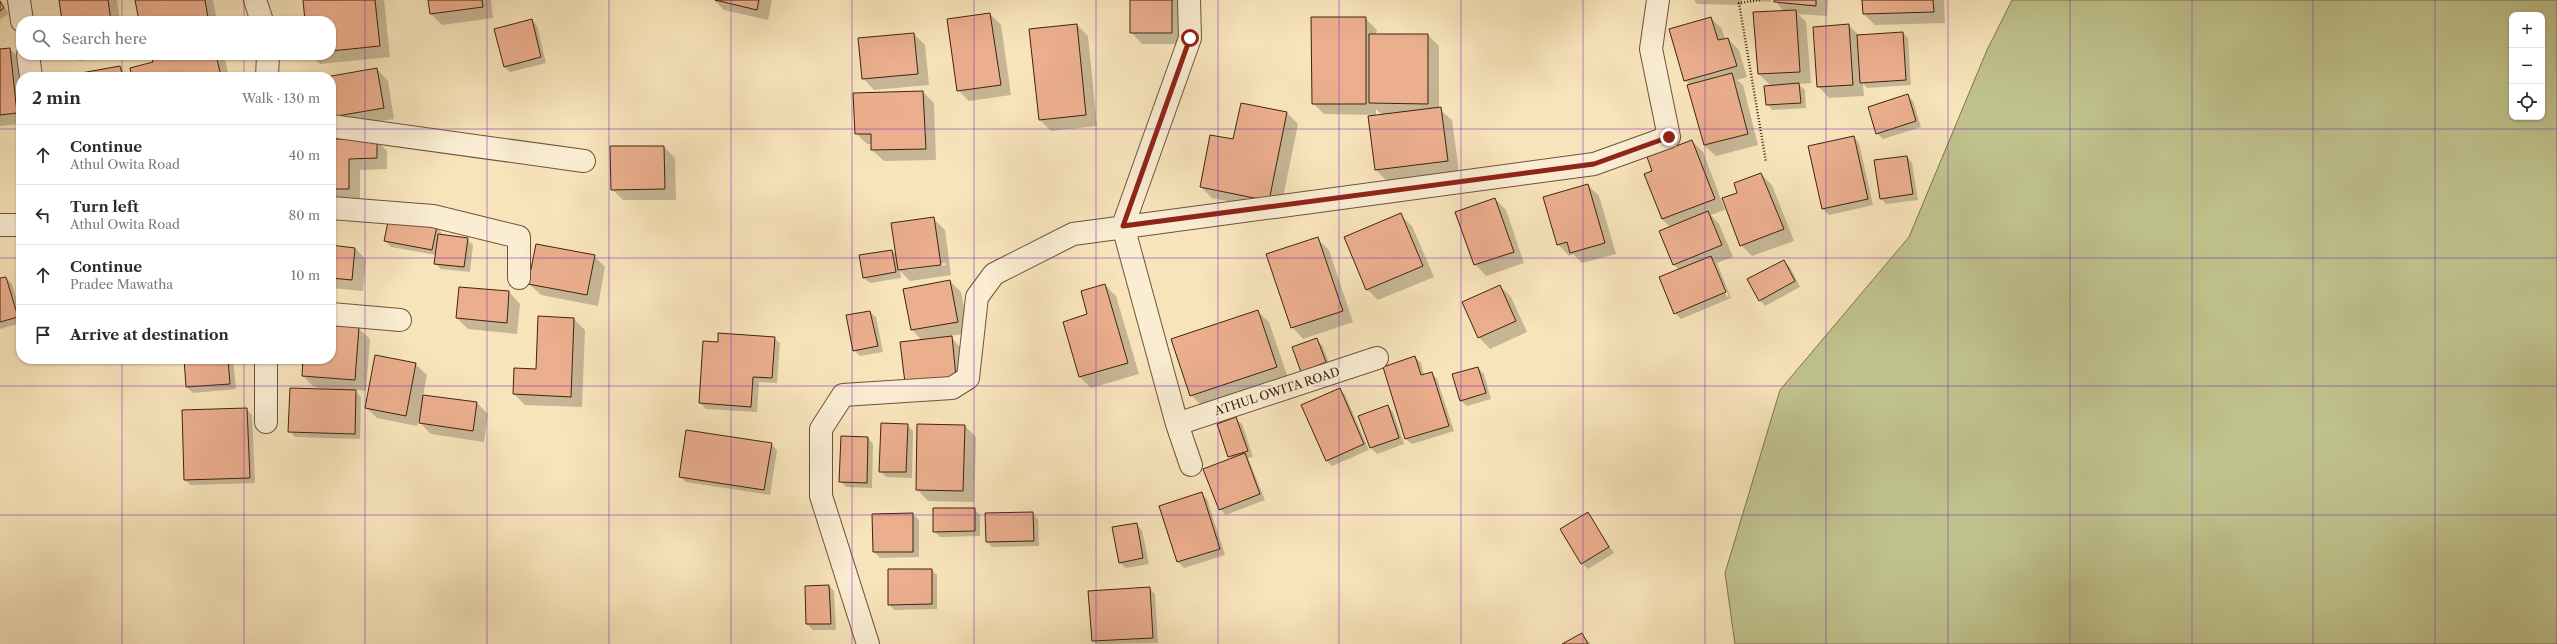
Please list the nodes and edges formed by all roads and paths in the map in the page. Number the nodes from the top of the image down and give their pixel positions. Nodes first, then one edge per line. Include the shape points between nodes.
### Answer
1 (19, 0) edge
2 (255, 0) edge
3 (1190, 0) edge
4 (1658, 0) edge
5 (1760, 0) edge
6 (21, 16) edge
7 (260, 16) edge
8 (29, 60) edge
9 (268, 60) edge
10 (30, 72) edge
11 (267, 72) edge
12 (336, 127) edge
13 (584, 161) dead end
14 (1766, 162) dead end
15 (336, 208) edge
16 (0, 225) edge
17 (16, 225) edge
18 (1123, 226) junction
19 (519, 278) dead end
20 (336, 314) edge
21 (400, 320) dead end
22 (1377, 358) dead end
23 (266, 364) edge
24 (266, 422) dead end
25 (1177, 424) junction
26 (1191, 465) dead end
27 (868, 644) edge

1 - 6 street
2 - 7 street
3 - 18 street via 1190,38
4 - 18 street via 1651,49 1669,137 1594,164
5 - 14 path via 1739,3
8 - 10 street
9 - 11 street
12 - 13 street
15 - 19 street via 433,216 520,237
16 - 17 street
18 - 25 street
18 - 27 street via 1074,234 994,274 977,297 968,378 952,388 843,395 821,429 821,496
20 - 21 street
22 - 25 street, ATHUL OWITA ROAD
23 - 24 street
25 - 26 street

